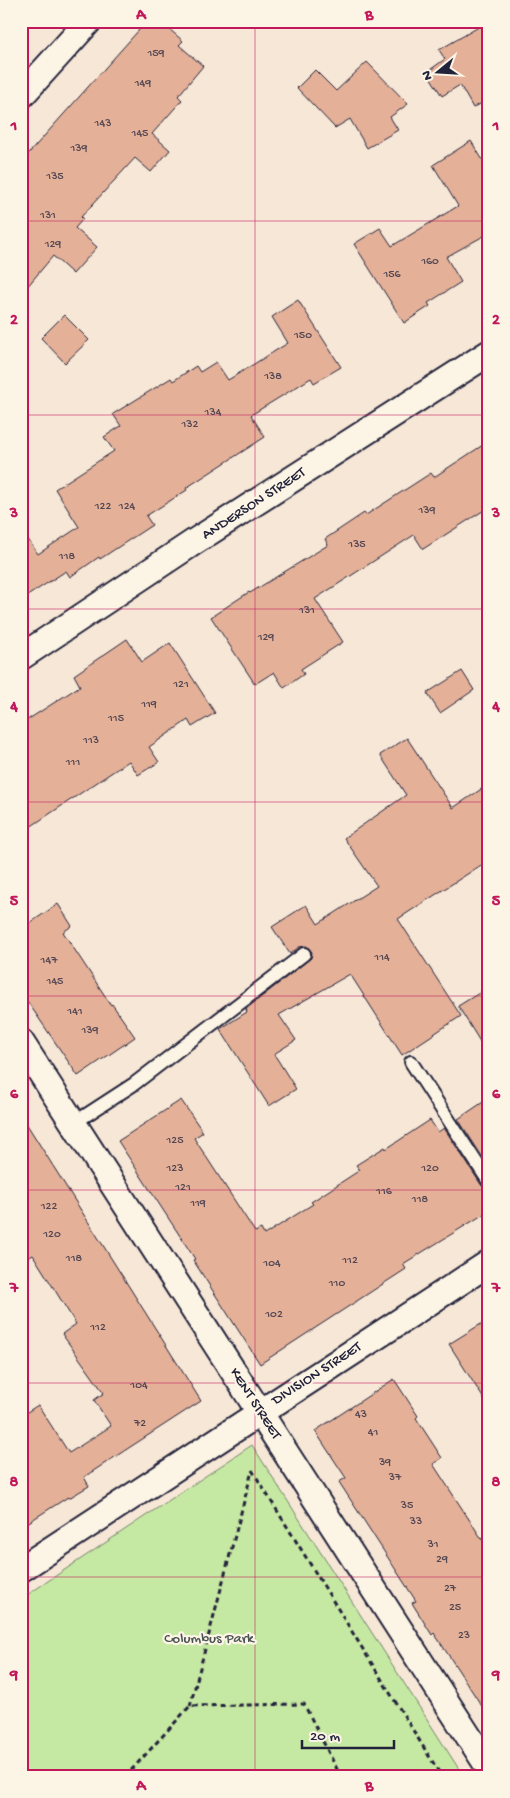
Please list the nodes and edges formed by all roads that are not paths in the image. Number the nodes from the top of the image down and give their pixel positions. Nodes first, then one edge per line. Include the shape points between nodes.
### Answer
1 (89, 21) edge
2 (24, 87) edge
3 (489, 353) edge
4 (21, 657) edge
5 (304, 954) dead end
6 (21, 1042) edge
7 (411, 1062) dead end
8 (74, 1122) junction
9 (489, 1182) edge
10 (489, 1263) edge
11 (260, 1412) junction
12 (21, 1569) edge
13 (489, 1768) edge

1 - 2 street
3 - 4 street, ANDERSON STREET
5 - 8 lane via 134,1084
6 - 8 street, KENT STREET
7 - 9 lane
8 - 11 street, KENT STREET
10 - 11 street, DIVISION STREET
11 - 12 street, DIVISION STREET
11 - 13 street, KENT STREET

